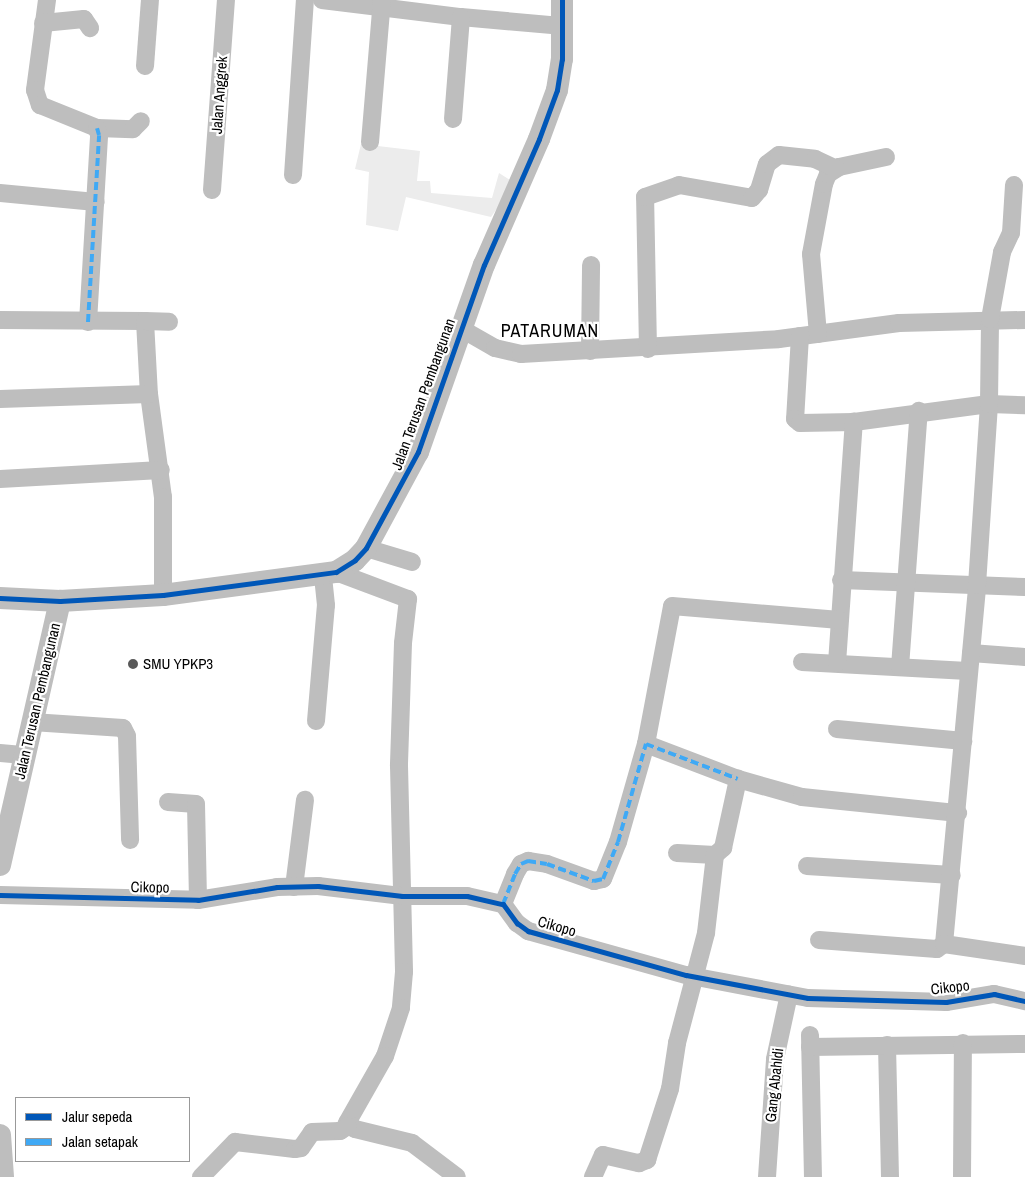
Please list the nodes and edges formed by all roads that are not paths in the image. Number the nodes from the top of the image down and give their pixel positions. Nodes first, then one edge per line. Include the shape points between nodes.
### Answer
1 (47, 0) edge
2 (150, 0) edge
3 (226, 0) edge
4 (305, 0) edge
5 (322, 0) edge
6 (562, 0) edge
7 (382, 4) edge
8 (461, 17) junction
9 (43, 23) junction
10 (561, 26) junction
11 (90, 28) dead end
12 (146, 66) dead end
13 (453, 119) dead end
14 (141, 121) dead end
15 (97, 128) junction
16 (370, 142) dead end
17 (886, 157) dead end
18 (836, 169) junction
19 (293, 176) dead end
20 (1014, 186) dead end
21 (212, 190) dead end
22 (0, 193) edge
23 (96, 202) junction
24 (591, 265) dead end
25 (990, 319) junction
26 (0, 320) edge
27 (1025, 320) edge
28 (146, 321) junction
29 (88, 322) junction
30 (169, 322) dead end
31 (460, 328) junction
32 (818, 334) junction
33 (800, 336) junction
34 (648, 348) junction
35 (590, 351) junction
36 (149, 394) junction
37 (0, 399) edge
38 (989, 404) junction
39 (1025, 405) edge
40 (919, 411) junction
41 (854, 422) junction
42 (161, 470) junction
43 (0, 479) edge
44 (366, 548) junction
45 (412, 562) dead end
46 (330, 574) junction
47 (841, 580) junction
48 (908, 584) junction
49 (977, 585) junction
50 (1025, 587) edge
51 (163, 595) junction
52 (0, 598) edge
53 (60, 601) junction
54 (839, 620) junction
55 (971, 653) junction
56 (1025, 657) edge
57 (802, 662) dead end
58 (837, 663) junction
59 (900, 667) junction
60 (968, 671) junction
61 (32, 722) junction
62 (316, 722) dead end
63 (837, 729) dead end
64 (963, 741) junction
65 (646, 744) junction
66 (0, 753) edge
67 (25, 755) junction
68 (738, 779) junction
69 (305, 800) dead end
70 (168, 802) dead end
71 (958, 813) junction
72 (4, 829) edge
73 (130, 840) dead end
74 (678, 853) dead end
75 (715, 855) junction
76 (0, 865) edge
77 (807, 866) dead end
78 (952, 875) junction
79 (294, 887) junction
80 (0, 895) edge
81 (402, 896) junction
82 (198, 900) junction
83 (503, 904) junction
84 (819, 940) dead end
85 (944, 944) junction
86 (1025, 956) edge
87 (693, 977) junction
88 (789, 994) junction
89 (1025, 1001) edge
90 (963, 1043) junction
91 (1025, 1044) edge
92 (887, 1045) junction
93 (348, 1126) junction
94 (0, 1135) edge
95 (3, 1177) edge
96 (201, 1177) edge
97 (457, 1177) edge
98 (593, 1177) edge
99 (766, 1177) edge
100 (813, 1177) edge
101 (890, 1177) edge
102 (962, 1177) edge

1 - 9 street
2 - 12 street
3 - 21 street, Jalan Anggrek
4 - 19 street
5 - 7 street
6 - 10 street, Jalan Terusan Pembangunan
7 - 8 street
7 - 16 street
8 - 10 street
8 - 13 street
9 - 11 street via 84,19
9 - 15 street via 36,98 44,108
10 - 31 street, Jalan Terusan Pembangunan via 562,59 556,90
14 - 15 street via 133,129
15 - 23 street via 100,135
17 - 18 street
18 - 32 street via 828,174 824,184 810,254
18 - 34 street via 815,160 779,155 767,164 759,190 752,198 679,185 645,197
20 - 25 street via 1011,233 1002,252
22 - 23 street
23 - 29 street
24 - 35 street
25 - 27 street
25 - 32 street via 899,323
25 - 38 street
26 - 29 street
28 - 29 street
28 - 30 street
28 - 36 street
31 - 35 street via 495,348 521,354
31 - 44 street, Jalan Terusan Pembangunan via 418,452
32 - 33 street
33 - 34 street
33 - 41 street via 794,419 804,424
34 - 35 street
36 - 37 street
36 - 42 street
38 - 39 street
38 - 40 street
38 - 49 street
40 - 41 street
40 - 48 street
41 - 47 street
42 - 43 street
42 - 51 street
44 - 45 street
44 - 46 street, Jalan Terusan Pembangunan
46 - 51 street, Jalan Terusan Pembangunan
46 - 62 street
46 - 81 street via 408,599 403,644 399,766
47 - 48 street
47 - 54 street
48 - 49 street
48 - 59 street
49 - 50 street
49 - 55 street
51 - 53 street, Jalan Terusan Pembangunan
52 - 53 street
53 - 61 street, Jalan Terusan Pembangunan
54 - 58 street
54 - 65 street via 672,606
55 - 56 street
55 - 60 street
57 - 58 street
58 - 59 street
59 - 60 street
60 - 64 street
61 - 67 street, Jalan Terusan Pembangunan
61 - 73 street via 123,728
63 - 64 street
64 - 71 street
65 - 68 street
65 - 83 street via 618,842 603,879 594,881 547,864 528,861 521,864 515,874
66 - 67 street
67 - 72 street, Jalan Terusan Pembangunan
68 - 71 street via 802,797
68 - 75 street via 726,840
69 - 79 street
70 - 82 street via 196,804
71 - 78 street
72 - 76 street, Jalan Terusan Pembangunan
74 - 75 street
75 - 87 street via 710,908
77 - 78 street
78 - 85 street
79 - 81 street, Cikopo via 318,886
79 - 82 street, Cikopo
80 - 82 street, Cikopo
81 - 83 street, Cikopo via 467,896
81 - 93 street via 404,972 401,1008 385,1056 348,1118
83 - 87 street, Cikopo via 517,923 528,930
84 - 85 street via 936,949
85 - 86 street
87 - 88 street, Cikopo
87 - 98 street via 670,1089 647,1160 639,1163 602,1155
88 - 89 street, Cikopo via 946,1002 1003,994
88 - 99 street, Gang Abahldi via 775,1059
90 - 91 street
90 - 92 street
90 - 102 street
92 - 100 street via 810,1041
92 - 101 street
93 - 96 street via 340,1132 312,1132 301,1148 295,1149 239,1142 230,1144
93 - 97 street via 412,1143
94 - 95 street

